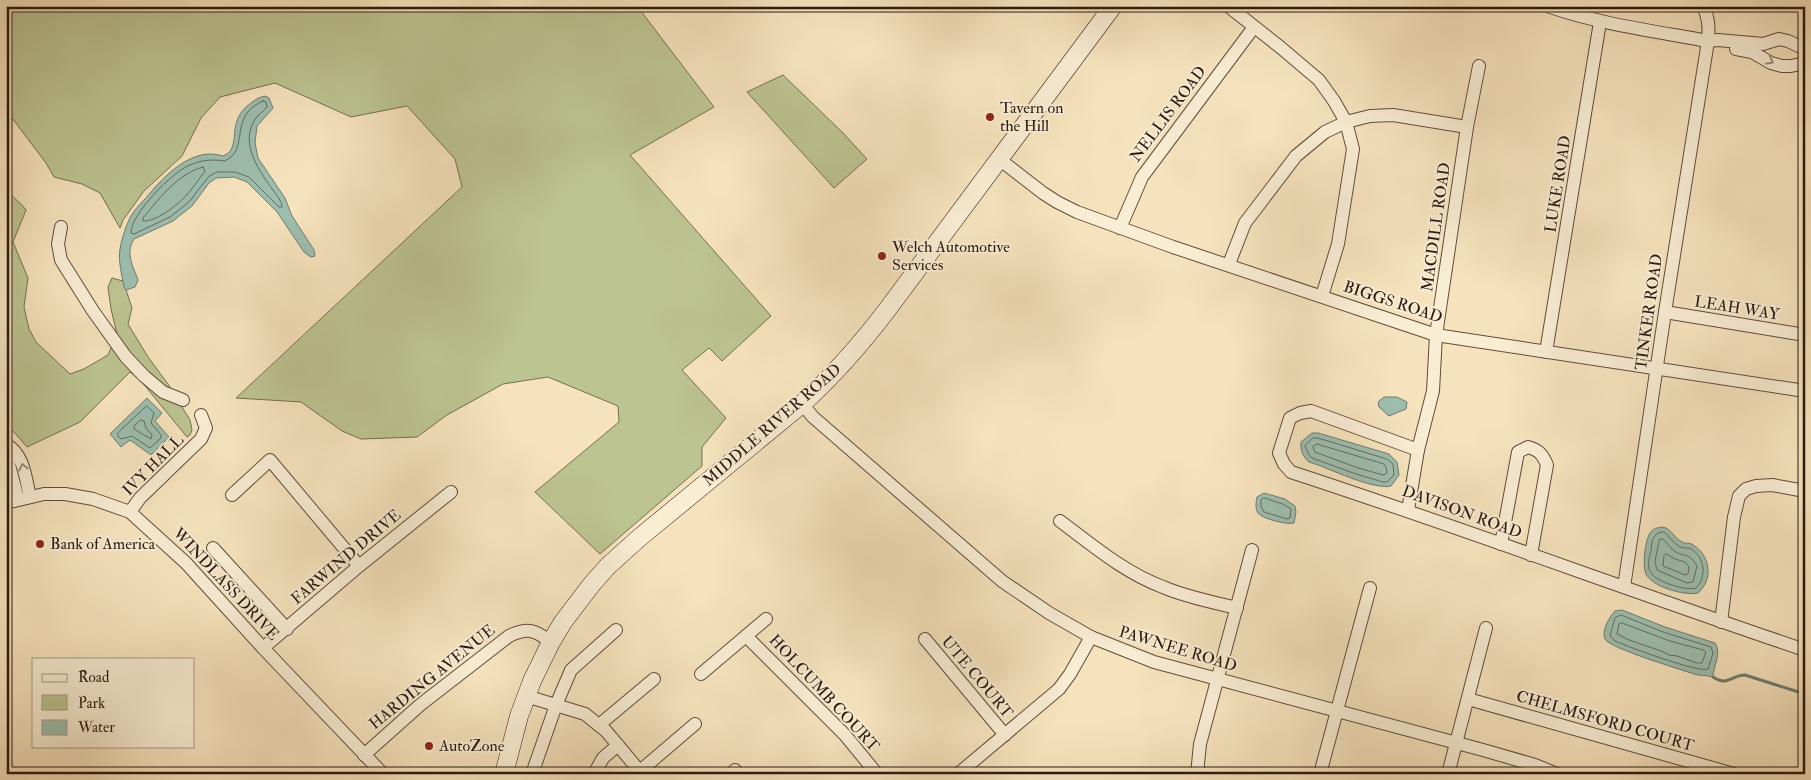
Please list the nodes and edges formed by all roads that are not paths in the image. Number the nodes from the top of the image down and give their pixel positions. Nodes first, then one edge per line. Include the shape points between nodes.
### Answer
1 (1114, 6) edge
2 (1228, 6) edge
3 (1547, 6) edge
4 (1704, 6) edge
5 (1600, 22) junction
6 (1254, 27) junction
7 (1708, 41) junction
8 (1805, 49) edge
9 (1805, 63) edge
10 (1479, 66) dead end
11 (1346, 122) junction
12 (1467, 127) junction
13 (999, 159) junction
14 (61, 227) dead end
15 (1120, 228) junction
16 (1229, 264) junction
17 (1322, 296) junction
18 (1665, 312) junction
19 (1436, 335) junction
20 (1805, 335) edge
21 (1546, 352) junction
22 (1657, 368) junction
23 (1805, 391) edge
24 (183, 400) dead end
25 (802, 404) junction
26 (200, 414) dead end
27 (6, 444) edge
28 (1418, 450) junction
29 (6, 453) edge
30 (1805, 491) edge
31 (451, 492) dead end
32 (232, 494) dead end
33 (18, 500) edge
34 (1408, 510) junction
35 (130, 512) junction
36 (1060, 521) dead end
37 (1501, 544) junction
38 (213, 548) dead end
39 (1252, 550) dead end
40 (1531, 555) junction
41 (359, 566) junction
42 (1624, 587) junction
43 (1370, 588) dead end
44 (1237, 608) junction
45 (766, 619) dead end
46 (1721, 622) junction
47 (287, 628) junction
48 (1486, 628) dead end
49 (616, 630) dead end
50 (746, 636) junction
51 (1091, 637) junction
52 (925, 639) dead end
53 (551, 642) junction
54 (263, 648) junction
55 (1805, 650) edge
56 (701, 674) dead end
57 (654, 679) dead end
58 (1217, 679) junction
59 (526, 696) junction
60 (1468, 699) junction
61 (556, 705) junction
62 (1337, 711) junction
63 (695, 724) dead end
64 (599, 725) junction
65 (1005, 735) junction
66 (1456, 742) junction
67 (618, 745) junction
68 (364, 755) junction
69 (641, 772) edge
70 (383, 774) edge
71 (504, 774) edge
72 (532, 774) edge
73 (594, 774) edge
74 (877, 774) edge
75 (958, 774) edge
76 (1197, 774) edge
77 (1320, 774) edge
78 (1448, 774) edge
79 (1556, 774) edge
80 (1734, 774) edge

1 - 13 street, MIDDLE RIVER ROAD
2 - 6 street
3 - 5 street
4 - 7 street, TINKER ROAD via 1709,25
5 - 7 street
5 - 21 street, LUKE ROAD
6 - 11 street via 1319,80
6 - 15 street, NELLIS ROAD via 1142,177
7 - 8 street via 1762,44 1779,39
7 -> 9 street via 1718,47 1752,52 1782,66
7 - 18 street, TINKER ROAD
10 - 12 street, MACDILL ROAD
11 - 12 street via 1393,115
11 - 16 street via 1325,132 1296,156 1245,223
11 - 17 street via 1353,149 1338,244
12 - 19 street, MACDILL ROAD
13 - 15 street, BIGGS ROAD via 1057,202
13 - 25 street, MIDDLE RIVER ROAD via 874,328
14 - 24 street via 58,244 61,260 93,311 144,376 163,392
15 - 16 street, BIGGS ROAD
16 - 17 street, BIGGS ROAD
17 - 19 street, BIGGS ROAD
18 - 20 street, LEAH WAY
18 - 22 street, TINKER ROAD
19 - 21 street, BIGGS ROAD
19 - 28 street, MACDILL ROAD via 1433,391
21 - 22 street, BIGGS ROAD
22 - 23 street, BIGGS ROAD
22 - 42 street, TINKER ROAD
25 - 51 street, PAWNEE ROAD via 1002,581 1048,613
25 - 53 street, MIDDLE RIVER ROAD via 608,566 576,603
26 - 35 street, IVY HALL via 206,428 201,439 140,498
33 -> 27 street via 21,459
28 - 34 street, MACDILL ROAD
28 - 34 street, DAVISON ROAD via 1311,411 1290,418 1279,454 1291,472
29 - 33 street
30 - 46 street via 1772,485 1756,486 1739,496
31 - 41 street, FARWIND DRIVE
32 - 41 street via 270,460
33 - 35 street, WINDLASS DRIVE via 44,494 65,494 100,501
34 - 37 street, DAVISON ROAD
35 - 54 street, WINDLASS DRIVE via 186,563
36 - 44 street via 1114,561 1147,580 1179,593
37 - 40 street, DAVISON ROAD
37 - 40 street via 1518,452 1528,447 1536,449 1546,465
38 - 47 street
39 - 44 street
40 - 42 street, DAVISON ROAD
41 - 47 street, FARWIND DRIVE
42 - 46 street, DAVISON ROAD
43 - 62 street
44 - 58 street
45 - 50 street, HOLCUMB COURT
46 - 55 street, DAVISON ROAD
47 - 54 street, FARWIND DRIVE
48 - 60 street
49 - 61 street via 571,670
50 - 56 street, HOLCUMB COURT
50 - 74 street, HOLCUMB COURT via 844,735
51 - 58 street, PAWNEE ROAD via 1154,662
51 - 65 street via 1064,683
52 - 65 street, UTE COURT
53 - 59 street, MIDDLE RIVER ROAD
53 - 68 street, HARDING AVENUE via 532,630 509,636 420,704
54 - 68 street, WINDLASS DRIVE
57 - 64 street
58 - 62 street, PAWNEE ROAD
58 - 76 street via 1200,744
59 - 61 street
59 - 71 street, MIDDLE RIVER ROAD
60 - 66 street
60 - 80 street, CHELMSFORD COURT
61 - 64 street via 585,714
61 - 72 street
62 - 66 street, PAWNEE ROAD
62 - 77 street
63 - 69 street
64 - 67 street
65 - 75 street
66 - 78 street
66 - 79 street, PAWNEE ROAD
67 - 69 street
67 - 73 street via 603,758
68 - 70 street, WINDLASS DRIVE

